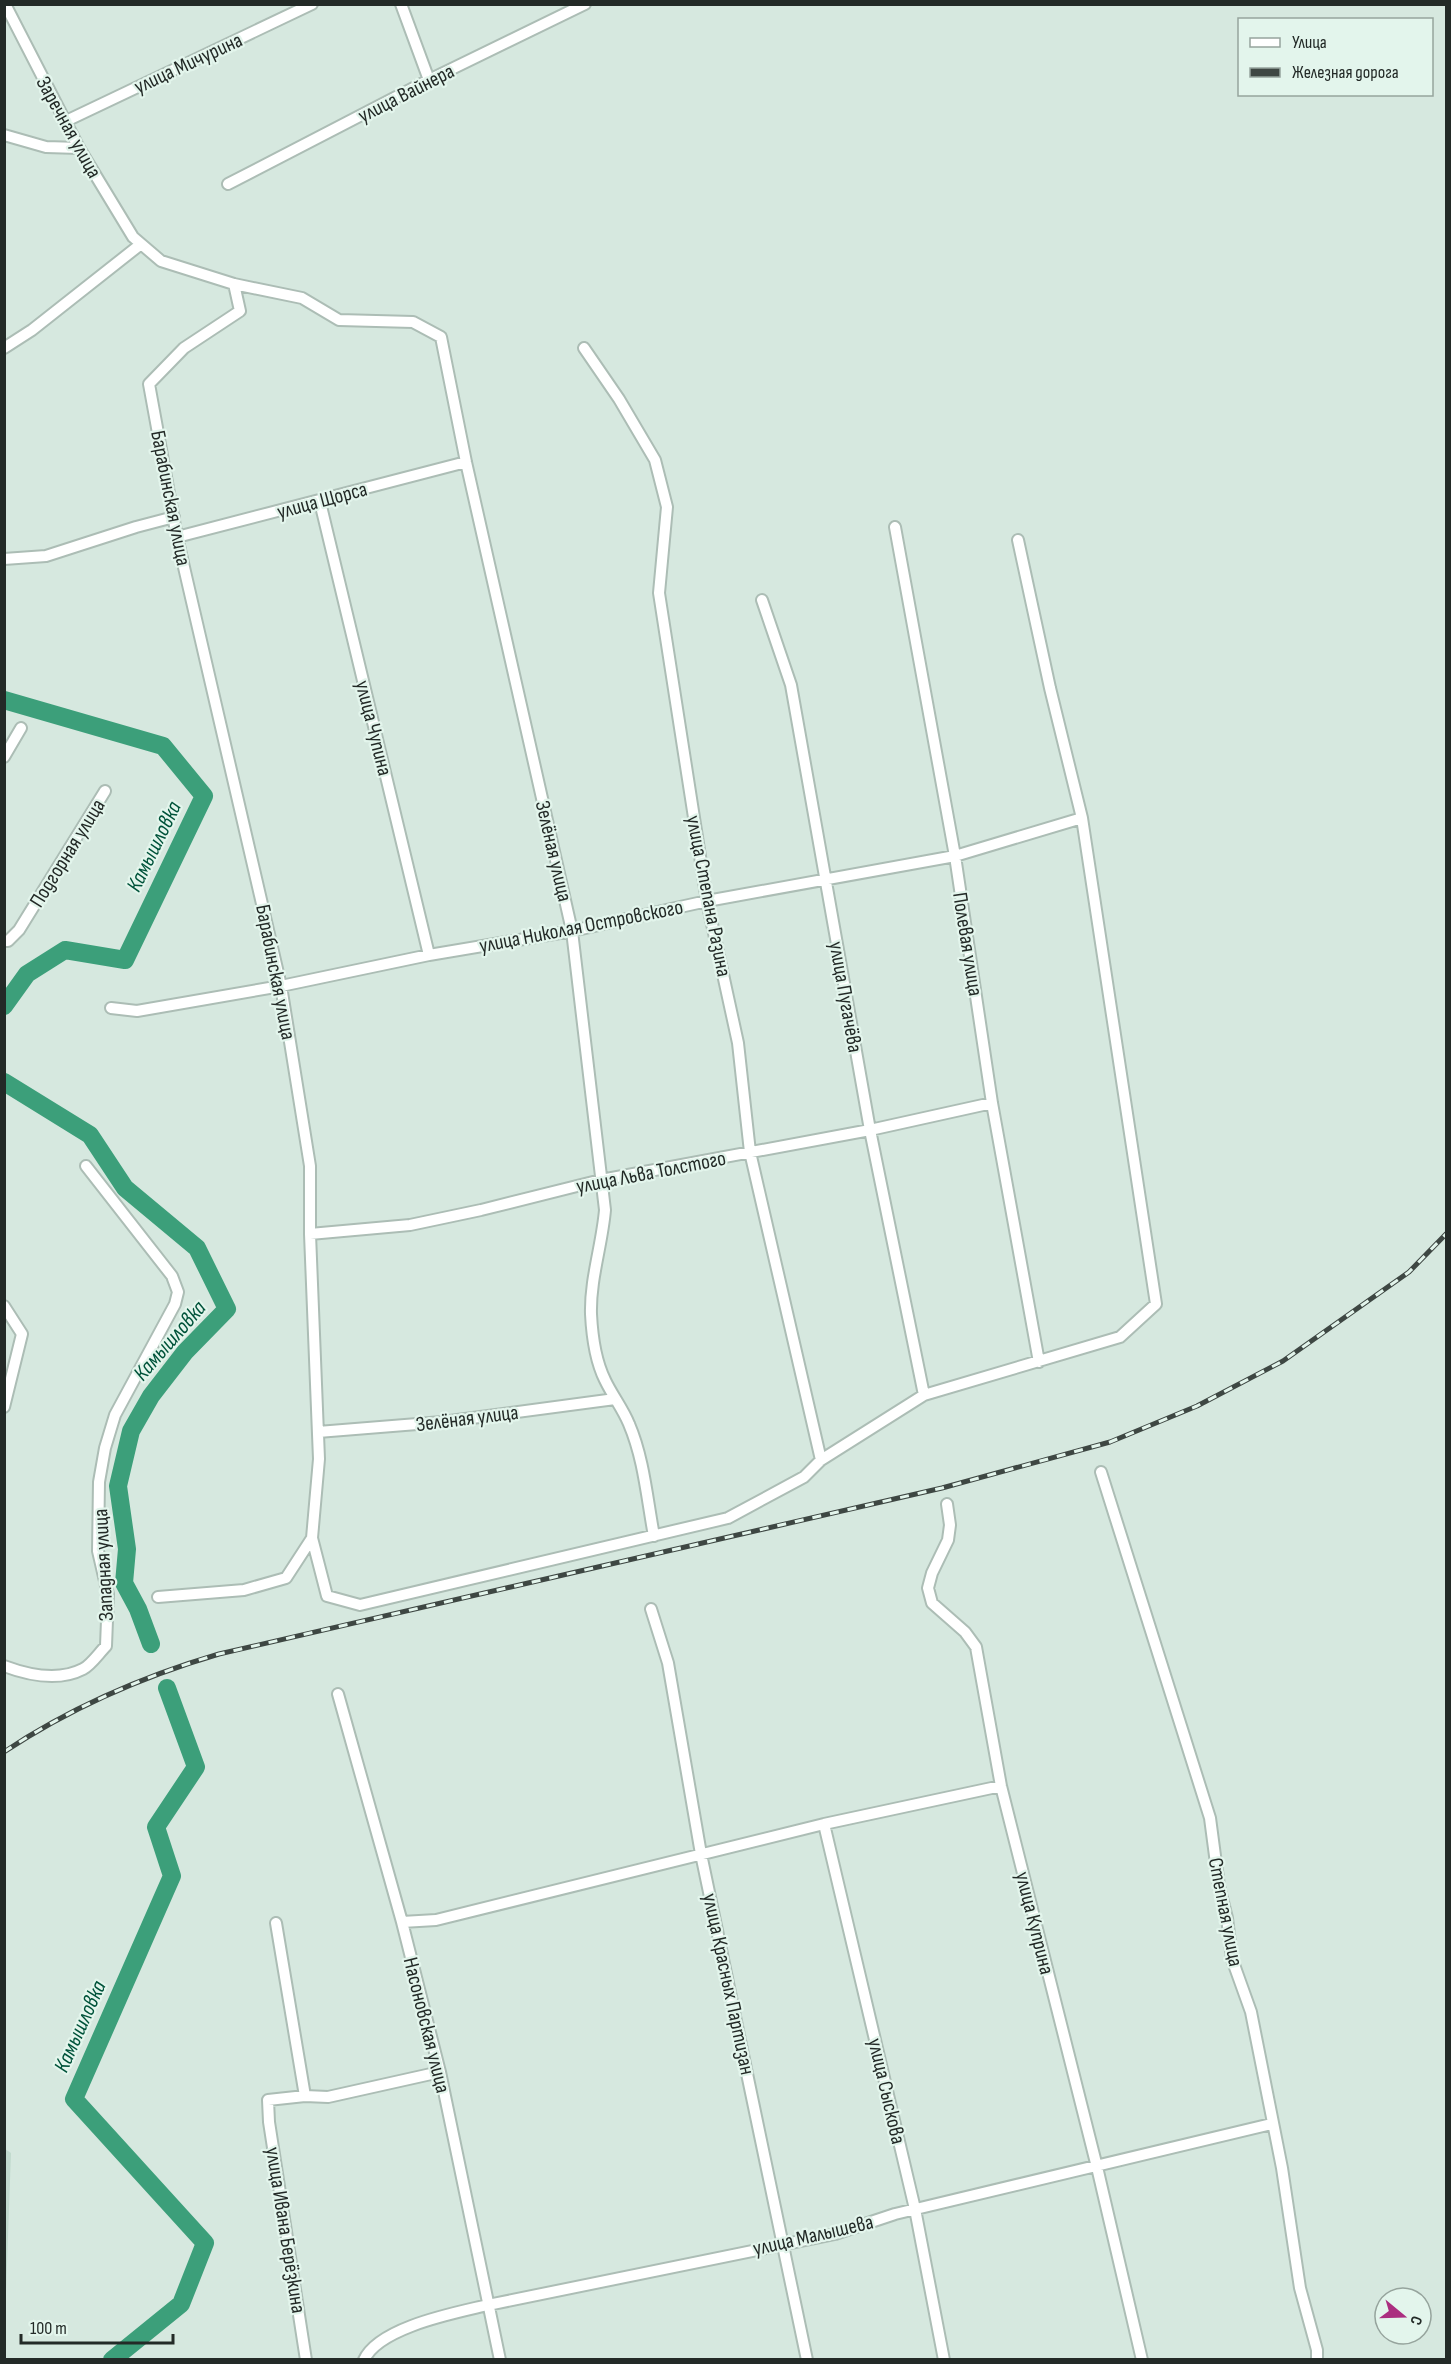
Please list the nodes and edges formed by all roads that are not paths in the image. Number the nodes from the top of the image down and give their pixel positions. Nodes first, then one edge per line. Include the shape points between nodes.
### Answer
1 (4, 4) edge
2 (312, 4) edge
3 (401, 4) edge
4 (585, 4) edge
5 (429, 81) junction
6 (64, 122) junction
7 (4, 135) edge
8 (79, 148) junction
9 (228, 184) dead end
10 (141, 244) junction
11 (234, 284) junction
12 (413, 322) joint
13 (4, 348) edge
14 (584, 348) dead end
15 (466, 462) junction
16 (320, 502) junction
17 (174, 517) junction
18 (895, 527) dead end
19 (177, 537) junction
20 (1018, 540) dead end
21 (4, 559) edge
22 (762, 600) dead end
23 (21, 728) dead end
24 (4, 757) edge
25 (105, 791) dead end
26 (1082, 818) junction
27 (955, 856) junction
28 (825, 879) junction
29 (707, 901) junction
30 (572, 931) junction
31 (4, 940) edge
32 (429, 955) junction
33 (281, 986) junction
34 (111, 1008) dead end
35 (992, 1103) junction
36 (870, 1130) junction
37 (750, 1152) junction
38 (86, 1166) dead end
39 (601, 1180) junction
40 (310, 1234) junction
41 (4, 1306) edge
42 (1040, 1362) junction
43 (924, 1395) junction
44 (615, 1399) junction
45 (4, 1407) edge
46 (318, 1432) junction
47 (821, 1460) junction
48 (1101, 1472) dead end
49 (947, 1504) dead end
50 (654, 1536) junction
51 (312, 1538) junction
52 (159, 1597) dead end
53 (651, 1610) dead end
54 (4, 1666) edge
55 (338, 1694) dead end
56 (1000, 1786) junction
57 (824, 1824) junction
58 (701, 1854) junction
59 (402, 1922) junction
60 (276, 1923) dead end
61 (440, 2072) junction
62 (305, 2096) junction
63 (1271, 2124) junction
64 (1097, 2167) junction
65 (915, 2209) junction
66 (783, 2243) junction
67 (488, 2305) junction
68 (306, 2360) edge
69 (364, 2360) edge
70 (500, 2360) edge
71 (807, 2360) edge
72 (944, 2360) edge
73 (1142, 2360) edge
74 (1317, 2360) edge

1 - 6 street, Заречная улица
2 - 6 street, улица Мичурина
3 - 5 street
4 - 5 street, улица Вайнера
5 - 9 street, улица Вайнера
6 - 8 street, Заречная улица
7 - 8 street via 46,147
8 - 10 street, Заречная улица
10 - 11 street, Заречная улица via 161,261
10 - 13 street
11 - 12 street, Заречная улица via 302,298 339,320
11 - 17 street, Барабинская улица via 240,311 184,348 150,384
12 - 15 street, Зелёная улица via 441,337
14 - 29 street, улица Степана Разина via 655,460 667,507 659,593
15 - 16 street, улица Щорса
15 - 30 street, Зелёная улица
16 - 19 street, улица Щорса
16 - 32 street, улица Чупина
17 - 19 street, Барабинская улица
17 - 21 street via 46,556
18 - 27 street, Полевая улица
19 - 33 street, Барабинская улица
20 - 26 street
22 - 28 street, улица Пугачёва via 791,685
23 - 24 street
25 - 31 street, Подгорная улица via 19,930 8,941
26 - 27 street, улица Николая Островского
26 - 42 street via 1156,1304 1120,1337
27 - 28 street, улица Николая Островского
27 - 35 street, Полевая улица
28 - 29 street, улица Николая Островского
28 - 36 street, улица Пугачёва
29 - 30 street, улица Николая Островского
29 - 37 street, улица Степана Разина via 738,1043
30 - 32 street, улица Николая Островского
30 - 39 street, Зелёная улица
32 - 33 street, улица Николая Островского
33 - 34 street, улица Николая Островского via 137,1011
33 - 40 street, Барабинская улица via 310,1166
35 - 36 street, улица Льва Толстого
35 - 42 street, Полевая улица
36 - 37 street, улица Льва Толстого
36 - 43 street, улица Пугачёва
37 - 39 street, улица Льва Толстого
37 - 47 street, улица Степана Разина
38 - 54 street, Западная улица via 172,1276 178,1292 116,1415 105,1448 99,1482 98,1551 108,1594 106,1646 84,1669 58,1676 30,1675
39 - 40 street, улица Льва Толстого via 410,1225
39 - 44 street, Зелёная улица via 604,1221 591,1314 603,1377
40 - 46 street, Барабинская улица
41 - 45 street via 22,1334
42 - 43 street
43 - 47 street
44 - 46 street, Зелёная улица via 442,1422
44 - 50 street, Зелёная улица via 629,1424 638,1454
46 - 51 street, Барабинская улица
47 - 50 street via 804,1477 728,1518
48 - 63 street, Степная улица via 1210,1818 1232,1959 1251,2012
49 - 56 street, улица Куприна via 948,1540 928,1588 932,1603 976,1647
50 - 51 street via 360,1605 327,1596
51 - 52 street, Барабинская улица via 286,1578 244,1590
53 - 58 street, улица Красных Партизан via 668,1663
55 - 59 street, Насоновская улица
56 - 57 street
56 - 64 street, улица Куприна
57 - 58 street
57 - 65 street, улица Сыскова
58 - 59 street via 436,1920
58 - 66 street, улица Красных Партизан
59 - 61 street, Насоновская улица
60 - 62 street
61 - 62 street via 328,2097
61 - 67 street, Насоновская улица
62 - 68 street, улица Ивана Берёзкина via 268,2100
63 - 64 street, улица Малышева
63 - 74 street, Степная улица
64 - 65 street, улица Малышева
64 - 73 street, улица Куприна
65 - 66 street, улица Малышева via 835,2234
65 - 72 street, улица Сыскова
66 - 67 street, улица Малышева
66 - 71 street, улица Красных Партизан
67 - 69 street, улица Малышева via 383,2337 368,2350
67 - 70 street, Насоновская улица

